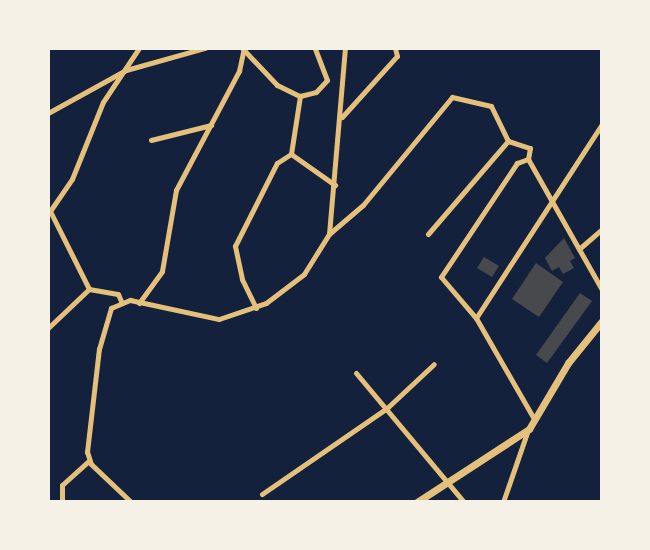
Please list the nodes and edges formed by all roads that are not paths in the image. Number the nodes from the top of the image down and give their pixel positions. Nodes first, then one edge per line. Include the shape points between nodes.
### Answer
1 (139, 48) edge
2 (205, 48) edge
3 (243, 48) edge
4 (315, 48) edge
5 (345, 48) edge
6 (396, 48) edge
7 (122, 72) junction
8 (300, 96) junction
9 (48, 113) edge
10 (341, 119) junction
11 (602, 124) edge
12 (211, 125) junction
13 (151, 140) dead end
14 (508, 141) junction
15 (291, 154) junction
16 (528, 159) junction
17 (335, 185) junction
18 (550, 199) junction
19 (49, 213) edge
20 (602, 229) edge
21 (329, 234) junction
22 (428, 234) dead end
23 (579, 249) junction
24 (89, 289) junction
25 (602, 290) edge
26 (121, 301) junction
27 (139, 303) junction
28 (256, 308) junction
29 (476, 318) junction
30 (602, 321) edge
31 (48, 328) edge
32 (434, 364) dead end
33 (356, 373) dead end
34 (387, 408) junction
35 (534, 419) junction
36 (529, 429) junction
37 (89, 461) junction
38 (449, 480) junction
39 (262, 494) dead end
40 (62, 502) edge
41 (131, 502) edge
42 (417, 502) edge
43 (464, 502) edge
44 (503, 502) edge

1 - 7 street
2 - 7 street via 163,56
3 - 8 street via 277,86
3 - 12 street via 239,71
4 - 8 street via 327,80 316,92
5 - 10 street
6 - 10 street via 396,56
7 - 9 street
7 - 19 street via 103,102 72,179
8 - 15 street
10 - 17 street
11 - 18 street
12 - 13 street
12 - 27 street via 176,190 162,271
14 - 16 street via 530,148
14 - 21 street via 491,106 452,97 363,205
14 - 22 street
15 - 17 street
15 - 28 street via 277,163 235,246 242,279
16 - 18 street
16 - 29 street via 517,163 441,277
17 - 21 street
18 - 23 street
18 - 29 street
19 - 24 street
20 - 23 street
21 - 28 street via 304,274 283,294
23 - 25 street
24 - 26 street via 118,294
24 - 31 street
26 - 27 street
26 - 37 street via 111,308 99,349
27 - 28 street via 202,319
29 - 35 street
30 - 35 street
32 - 34 street
33 - 34 street
34 - 38 street
34 - 39 street
35 - 36 street
36 - 38 street
36 - 44 street
37 - 40 street via 62,485
37 - 41 street
38 - 42 street
38 - 43 street

